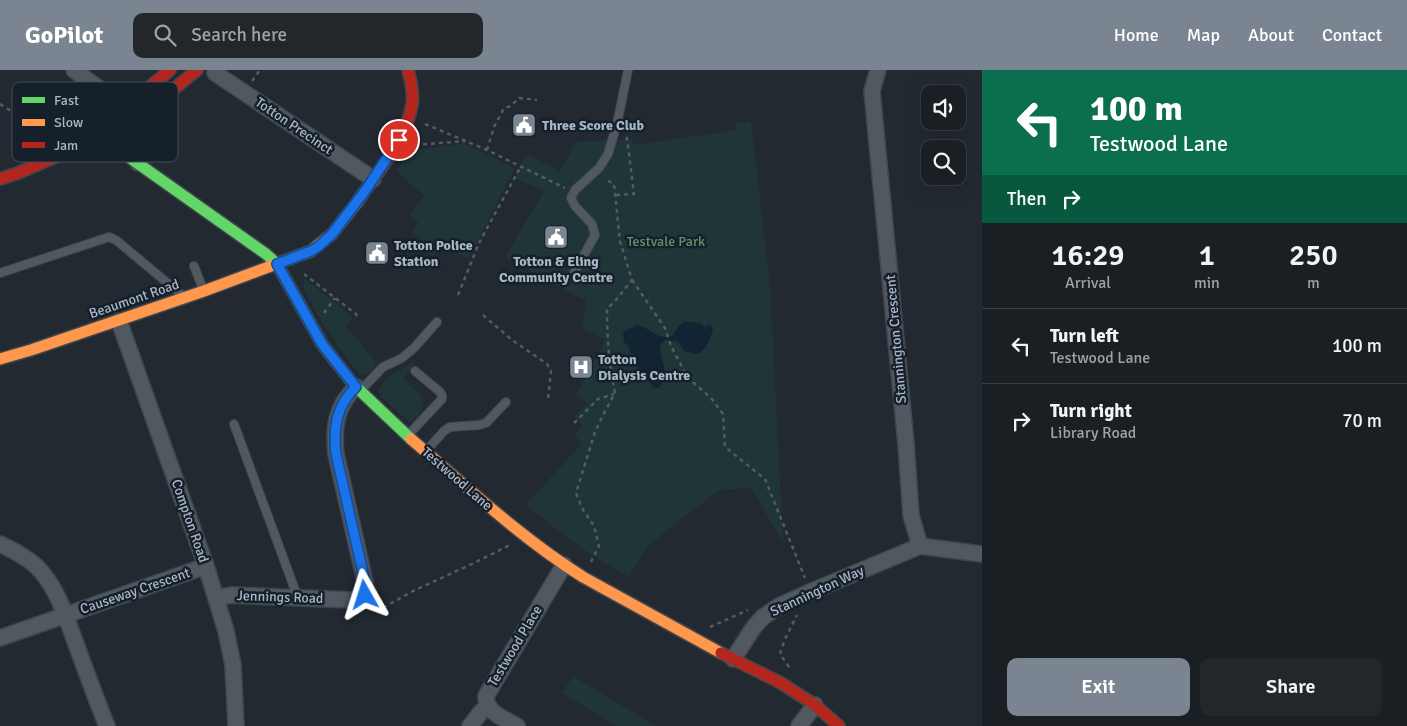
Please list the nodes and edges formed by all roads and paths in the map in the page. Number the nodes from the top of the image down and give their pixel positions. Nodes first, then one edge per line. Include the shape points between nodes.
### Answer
1 (74, 70) edge
2 (170, 70) edge
3 (197, 70) edge
4 (408, 70) edge
5 (628, 70) edge
6 (878, 70) edge
7 (215, 73) dead end
8 (90, 82) edge
9 (156, 82) edge
10 (178, 86) edge
11 (537, 100) dead end
12 (0, 104) edge
13 (11, 111) dead end
14 (408, 118) junction
15 (613, 139) junction
16 (466, 141) junction
17 (395, 146) junction
18 (487, 150) junction
19 (44, 162) edge
20 (136, 162) edge
21 (521, 166) junction
22 (594, 173) junction
23 (0, 179) edge
24 (373, 179) junction
25 (566, 188) dead end
26 (616, 195) junction
27 (294, 258) junction
28 (277, 264) junction
29 (194, 266) dead end
30 (0, 273) edge
31 (574, 273) dead end
32 (632, 280) junction
33 (204, 290) junction
34 (458, 295) dead end
35 (185, 297) junction
36 (483, 315) dead end
37 (358, 318) dead end
38 (119, 320) junction
39 (437, 322) dead end
40 (0, 359) edge
41 (415, 371) dead end
42 (358, 389) junction
43 (615, 393) junction
44 (548, 400) dead end
45 (506, 402) dead end
46 (574, 423) dead end
47 (234, 424) dead end
48 (408, 436) junction
49 (425, 451) junction
50 (523, 535) junction
51 (0, 544) edge
52 (920, 546) junction
53 (982, 554) edge
54 (564, 565) junction
55 (206, 566) junction
56 (582, 577) junction
57 (810, 592) junction
58 (364, 596) junction
59 (216, 598) junction
60 (298, 598) junction
61 (65, 615) junction
62 (0, 638) edge
63 (732, 659) junction
64 (781, 683) junction
65 (814, 705) junction
66 (488, 706) junction
67 (107, 726) edge
68 (236, 726) edge
69 (470, 726) edge
70 (517, 726) edge
71 (799, 726) edge
72 (839, 726) edge

1 - 8 street
2 - 9 street
3 - 10 street
4 - 14 street, Beaumont Road via 412,104
5 - 15 lane
6 - 52 street, Stannington Crescent via 872,91 911,515
7 - 24 street, Totton Precinct
11 - 18 path via 519,98 504,108
12 - 13 path
14 - 16 path
14 - 17 street, Beaumont Road
15 - 22 lane via 608,154
15 - 26 path via 627,138 634,194
16 - 17 path
16 - 18 path
17 - 24 street, Beaumont Road
18 - 21 path
19 - 23 street
20 - 28 street, Testwood Lane
21 - 25 path
21 - 34 path via 479,243
22 - 26 path via 614,184
22 - 31 lane via 571,198 592,224 595,235
24 - 27 street, Beaumont Road via 332,234 315,248
26 - 32 path via 620,241
27 - 28 street, Beaumont Road
27 - 37 path via 302,271
28 - 33 street, Beaumont Road
28 - 42 street, Testwood Lane via 322,344
29 - 33 lane
30 - 35 lane via 109,237
32 - 43 path via 607,309
32 - 57 path via 666,331 688,378 711,398 723,414 725,447 765,479
33 - 35 street, Beaumont Road
35 - 38 street, Beaumont Road
36 - 44 path via 547,364 551,371
38 - 40 street, Beaumont Road
38 - 55 street, Compton Road
39 - 42 lane via 414,348 383,367
41 - 48 lane via 440,392 442,399
42 - 48 street, Testwood Lane
42 - 58 street via 346,396 340,407 335,441 366,586
43 - 46 path via 598,399
43 - 56 path via 595,432 576,493 594,526 599,546
45 - 49 lane via 486,423 447,429
47 - 60 lane
48 - 49 street, Testwood Lane
49 - 50 street, Testwood Lane
50 - 54 street, Testwood Lane
50 - 58 path via 386,606 378,607
51 - 61 street, Causeway Crescent via 27,559 46,576
52 - 53 street
52 - 57 street, Stannington Way
54 - 56 street, Testwood Lane
54 - 66 street, Testwood Place via 487,692
55 - 59 street, Compton Road
55 - 61 street, Causeway Crescent
56 - 63 street, Testwood Lane
57 - 63 street, Stannington Way via 779,606 764,617
57 - 64 path via 780,654 790,669
58 - 60 street, Jennings Road via 357,600
59 - 60 street, Jennings Road via 232,595
59 - 68 street, Compton Road via 233,665
61 - 62 street, Causeway Crescent
61 - 67 street, Causeway Crescent
63 - 64 street, Testwood Lane
64 - 65 street, Testwood Lane
65 - 71 street
65 - 72 street, Testwood Lane
66 - 69 street, Testwood Place
66 - 70 street

